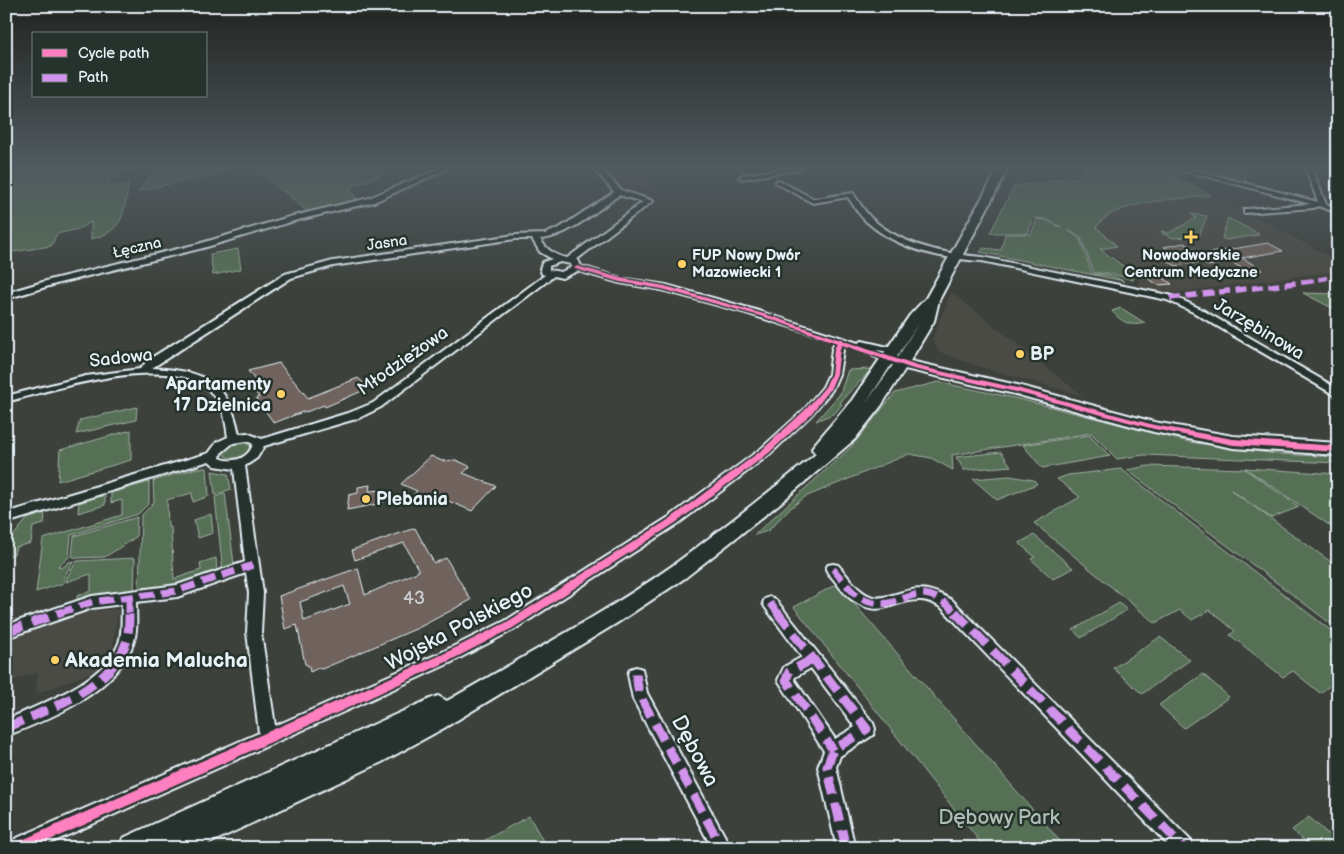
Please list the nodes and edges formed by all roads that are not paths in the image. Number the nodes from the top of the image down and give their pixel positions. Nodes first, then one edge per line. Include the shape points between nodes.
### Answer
1 (334, 209) edge
2 (593, 209) edge
3 (637, 209) edge
4 (860, 209) edge
5 (982, 209) edge
6 (1274, 209) edge
7 (1247, 211) dead end
8 (534, 236) junction
9 (957, 256) junction
10 (559, 259) junction
11 (570, 260) junction
12 (577, 268) junction
13 (551, 274) junction
14 (6, 296) edge
15 (844, 341) junction
16 (898, 357) junction
17 (144, 370) junction
18 (1338, 394) edge
19 (6, 399) edge
20 (234, 439) junction
21 (259, 444) junction
22 (1338, 449) edge
23 (214, 456) junction
24 (239, 463) junction
25 (6, 518) edge
26 (253, 565) junction
27 (833, 569) dead end
28 (129, 597) junction
29 (770, 603) dead end
30 (6, 632) edge
31 (813, 659) junction
32 (636, 674) dead end
33 (489, 687) junction
34 (6, 728) edge
35 (268, 738) junction
36 (833, 750) junction
37 (17, 848) edge
38 (133, 848) edge
39 (170, 848) edge
40 (722, 848) edge
41 (846, 848) edge
42 (1184, 848) edge

1 - 14 street, Łęczna
2 - 8 street, Jasna via 564,228 546,236
3 - 11 street
4 - 9 street, Jarzębinowa via 868,219 887,232 912,244
5 - 9 main road
6 - 7 street
8 - 10 street via 543,250
8 - 17 street, Jasna via 333,264 301,272 277,282
9 - 16 main road via 932,300 927,321
9 - 18 street, Jarzębinowa via 991,260 1170,298
10 - 11 street
10 - 13 street via 546,264 544,268
11 - 12 street
12 - 13 street via 569,274
12 - 15 street via 672,289
13 - 21 street, Młodzieżowa via 377,405 355,415
15 - 16 street
15 - 35 street, Wojska Polskiego via 838,347 832,381 815,404 766,451 686,512 510,625
16 - 22 main road via 958,378 1154,427 1232,442
16 - 33 main road via 797,478 731,533 610,617
17 - 19 street, Sadowa via 93,378
17 - 20 street, Sadowa via 184,375 211,386 227,408
20 - 21 street via 253,438
20 - 23 street via 222,444
21 - 24 street via 256,452
23 - 24 street via 214,460 224,465
23 - 25 street
24 - 26 street
26 - 28 street via 177,591
26 - 35 street via 256,593 254,632
27 - 42 street via 856,595 869,603 886,604 918,592 936,595
28 - 30 street via 92,602
28 - 34 street via 126,643 112,666 82,691
29 - 31 street
31 - 36 street via 789,672 786,680
31 - 36 street via 867,729
32 - 40 street, Dębowa via 639,694
33 - 38 main road via 433,709
33 - 39 main road via 436,720 372,753
35 - 37 street, Wojska Polskiego
36 - 41 street via 827,767

